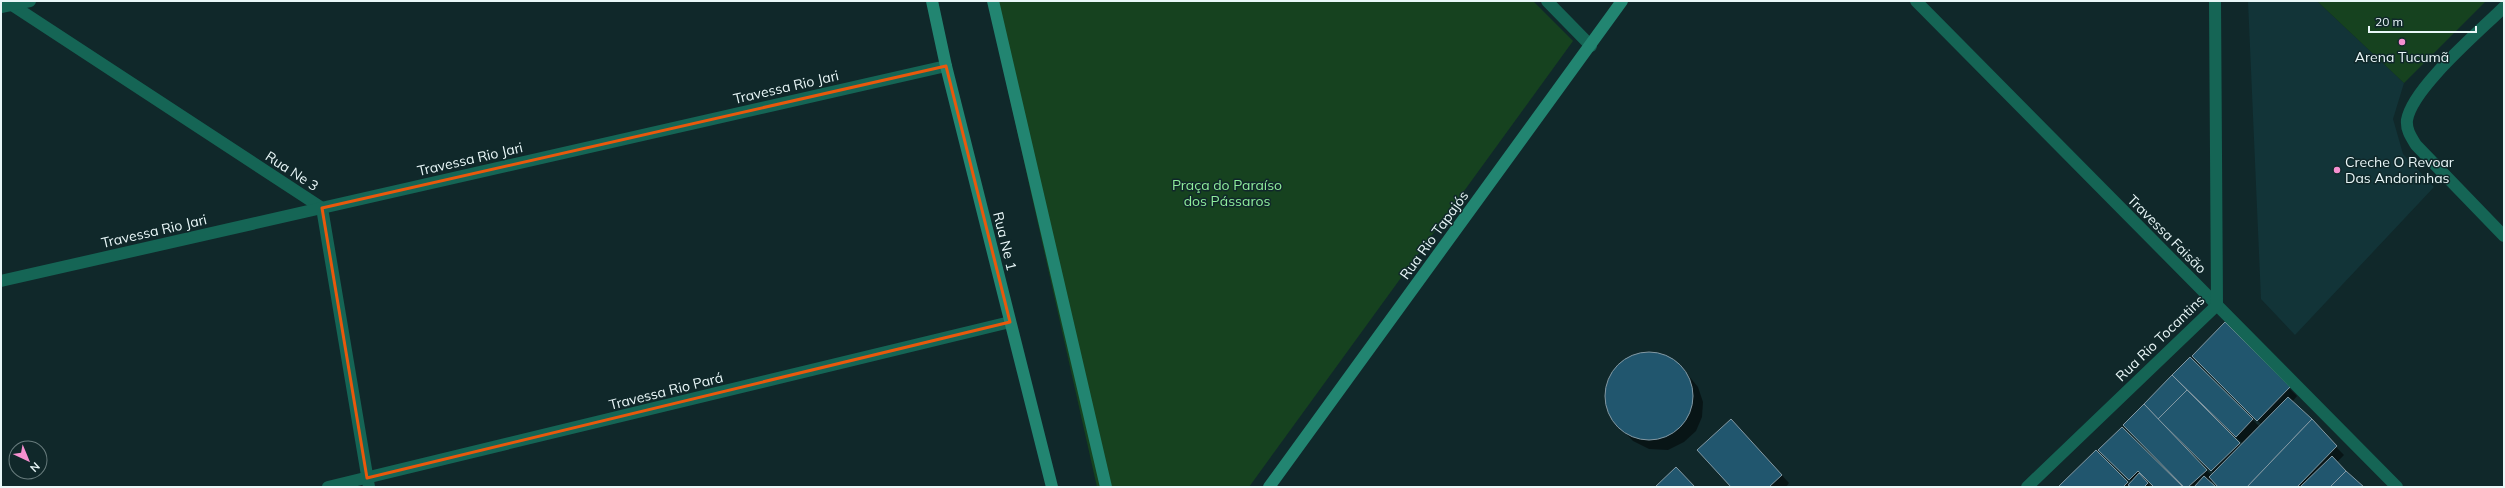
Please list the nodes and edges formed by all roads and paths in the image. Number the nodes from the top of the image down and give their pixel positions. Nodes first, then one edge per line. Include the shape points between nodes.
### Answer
1 (30, 1) edge
2 (932, 1) edge
3 (993, 1) edge
4 (1547, 1) edge
5 (1622, 1) edge
6 (1916, 1) edge
7 (2215, 1) edge
8 (8, 4) edge
9 (2504, 6) edge
10 (1591, 46) junction
11 (946, 66) junction
12 (322, 208) junction
13 (2504, 236) edge
14 (1, 281) edge
15 (2217, 305) junction
16 (1010, 322) junction
17 (368, 483) edge
18 (328, 487) edge
19 (1052, 487) edge
20 (1106, 487) edge
21 (1269, 487) edge
22 (2027, 487) edge
23 (2397, 487) edge

1 - 8 street
2 - 11 street, Rua Ne 1
3 - 20 street
4 - 10 street
5 - 10 street, Rua Rio Tapajós
6 - 15 street, Travessa Faisão
7 - 15 street, Rua Rio Tocantins
8 - 12 street, Rua Ne 3
9 - 13 street via 2444,66 2414,104 2408,118 2410,135 2416,145
10 - 21 street, Rua Rio Tapajós
11 - 12 street, Travessa Rio Jari
11 - 16 street, Rua Ne 1
12 - 14 street, Travessa Rio Jari
12 - 17 street, Rua Ne 3
15 - 22 street, Rua Rio Tocantins
15 - 23 street, Travessa Faisão
16 - 17 street, Travessa Rio Pará
16 - 19 street, Rua Ne 1
17 - 18 street, Travessa Rio Pará

